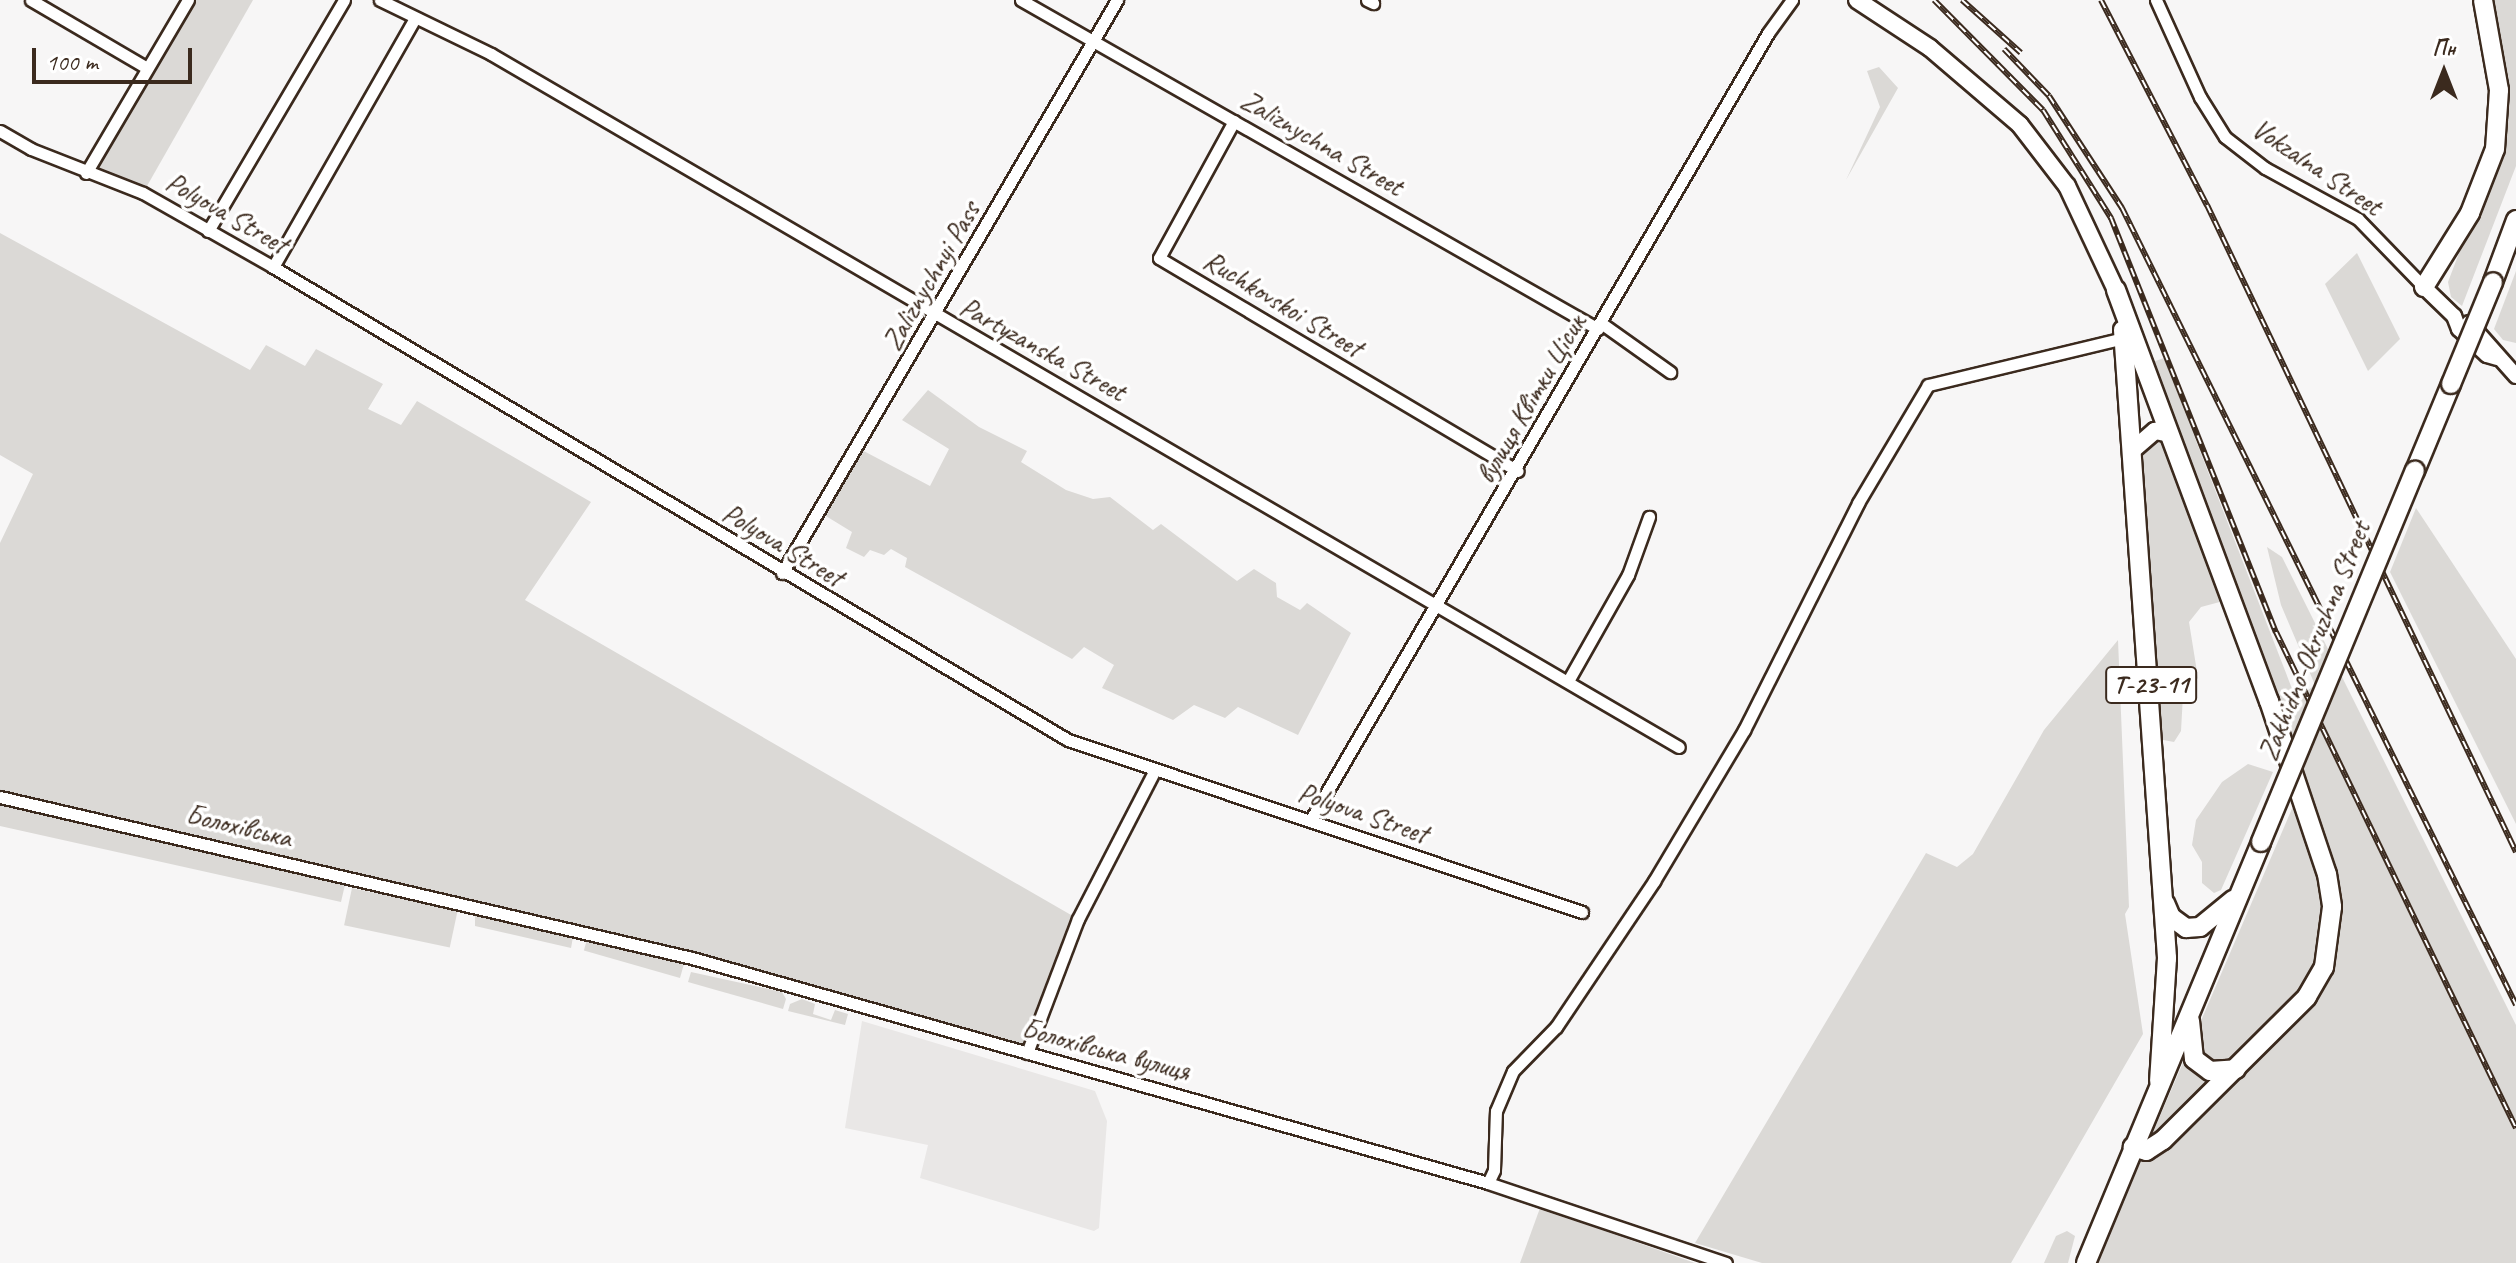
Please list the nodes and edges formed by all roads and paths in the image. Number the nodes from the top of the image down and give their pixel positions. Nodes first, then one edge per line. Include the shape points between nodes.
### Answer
1 (31, 0) edge
2 (188, 0) edge
3 (344, 0) edge
4 (380, 0) edge
5 (1021, 0) edge
6 (1117, 0) edge
7 (1792, 0) edge
8 (1857, 0) edge
9 (2156, 0) edge
10 (2483, 0) edge
11 (415, 18) junction
12 (1092, 40) junction
13 (147, 68) junction
14 (1234, 121) junction
15 (0, 131) edge
16 (86, 173) junction
17 (2516, 220) edge
18 (208, 231) junction
19 (273, 267) junction
20 (2424, 287) junction
21 (2116, 290) joint
22 (936, 317) junction
23 (1600, 326) junction
24 (2129, 337) junction
25 (1670, 372) dead end
26 (2516, 376) edge
27 (2170, 434) junction
28 (2134, 449) junction
29 (1518, 471) junction
30 (1649, 517) dead end
31 (782, 573) junction
32 (1437, 607) junction
33 (1568, 681) junction
34 (1679, 747) dead end
35 (1154, 772) junction
36 (0, 797) edge
37 (1310, 821) junction
38 (2162, 881) junction
39 (2238, 895) junction
40 (468, 903) joint
41 (1582, 912) dead end
42 (2194, 1002) junction
43 (1027, 1053) junction
44 (2236, 1069) junction
45 (2159, 1081) junction
46 (2133, 1147) junction
47 (1488, 1183) junction
48 (1726, 1263) edge
49 (2086, 1263) edge

1 - 13 street
2 - 13 street
3 - 18 street
4 - 11 street, Partyzanska Street
5 - 12 street, Zaliznychna Street
6 - 12 street, Zaliznychnyi Pass
7 - 23 street, вулиця Квітки Цісик
8 - 21 main road, Т-23-11 via 1930,48 2020,125 2067,186
9 - 20 street, Vokzalna Street via 2200,97 2225,137 2265,168 2358,219
10 - 20 main road via 2499,90 2495,149 2470,213
11 - 19 street
11 - 22 street, Partyzanska Street via 491,54
12 - 14 street, Zaliznychna Street
12 - 22 street, Zaliznychnyi Pass
13 - 16 street
14 - 23 street, Zaliznychna Street
14 - 29 street, Ruchkovskoi Street via 1159,258
15 - 16 street, Polyova Street
16 - 18 street, Polyova Street via 143,193
17 - 39 main road, Zakhidno-Okruzhna Street, bridge
18 - 19 street, Polyova Street
19 - 31 street, Polyova Street
20 - 26 street, Vokzalna Street via 2485,338
21 - 24 main road, Т-23-11
22 - 31 street, Zaliznychnyi Pass
22 - 32 street, Partyzanska Street via 1025,362
23 - 25 street, Zaliznychna Street
23 - 29 street, вулиця Квітки Цісик
24 - 27 main road, Т-23-11
24 - 28 main road, Т-23-11
24 - 47 street via 1928,385 1858,503 1744,730 1654,881 1556,1027 1513,1071 1496,1111 1494,1170
27 - 28 main road via 2155,431
27 - 44 main road, Т-23-11 via 2269,701 2331,892 2330,941 2317,982
28 - 38 main road, Т-23-11
29 - 32 street, вулиця Квітки Цісик
30 - 33 street via 1628,575
31 - 35 street, Polyova Street via 1068,740
32 - 33 street, Partyzanska Street
32 - 37 street, вулиця Квітки Цісик
33 - 34 street, Partyzanska Street
35 - 37 street, Polyova Street via 1182,776
35 - 43 street via 1078,919
36 - 40 street, Болохівська
37 - 41 street, Polyova Street
38 - 39 main road via 2166,907 2186,928 2200,927
38 - 45 main road, Т-23-11 via 2167,1004
39 - 42 main road, Zakhidno-Okruzhna Street
40 - 43 street, Болохівська вулиця via 692,958
42 - 44 main road via 2188,1039 2194,1059 2210,1071
42 - 45 main road, Zakhidno-Okruzhna Street
43 - 47 street, Болохівська вулиця
44 - 46 main road, Т-23-11 via 2157,1145 2146,1151
45 - 46 main road, Т-23-11
46 - 49 main road, Т-23-11
47 - 48 street, Болохівська вулиця

